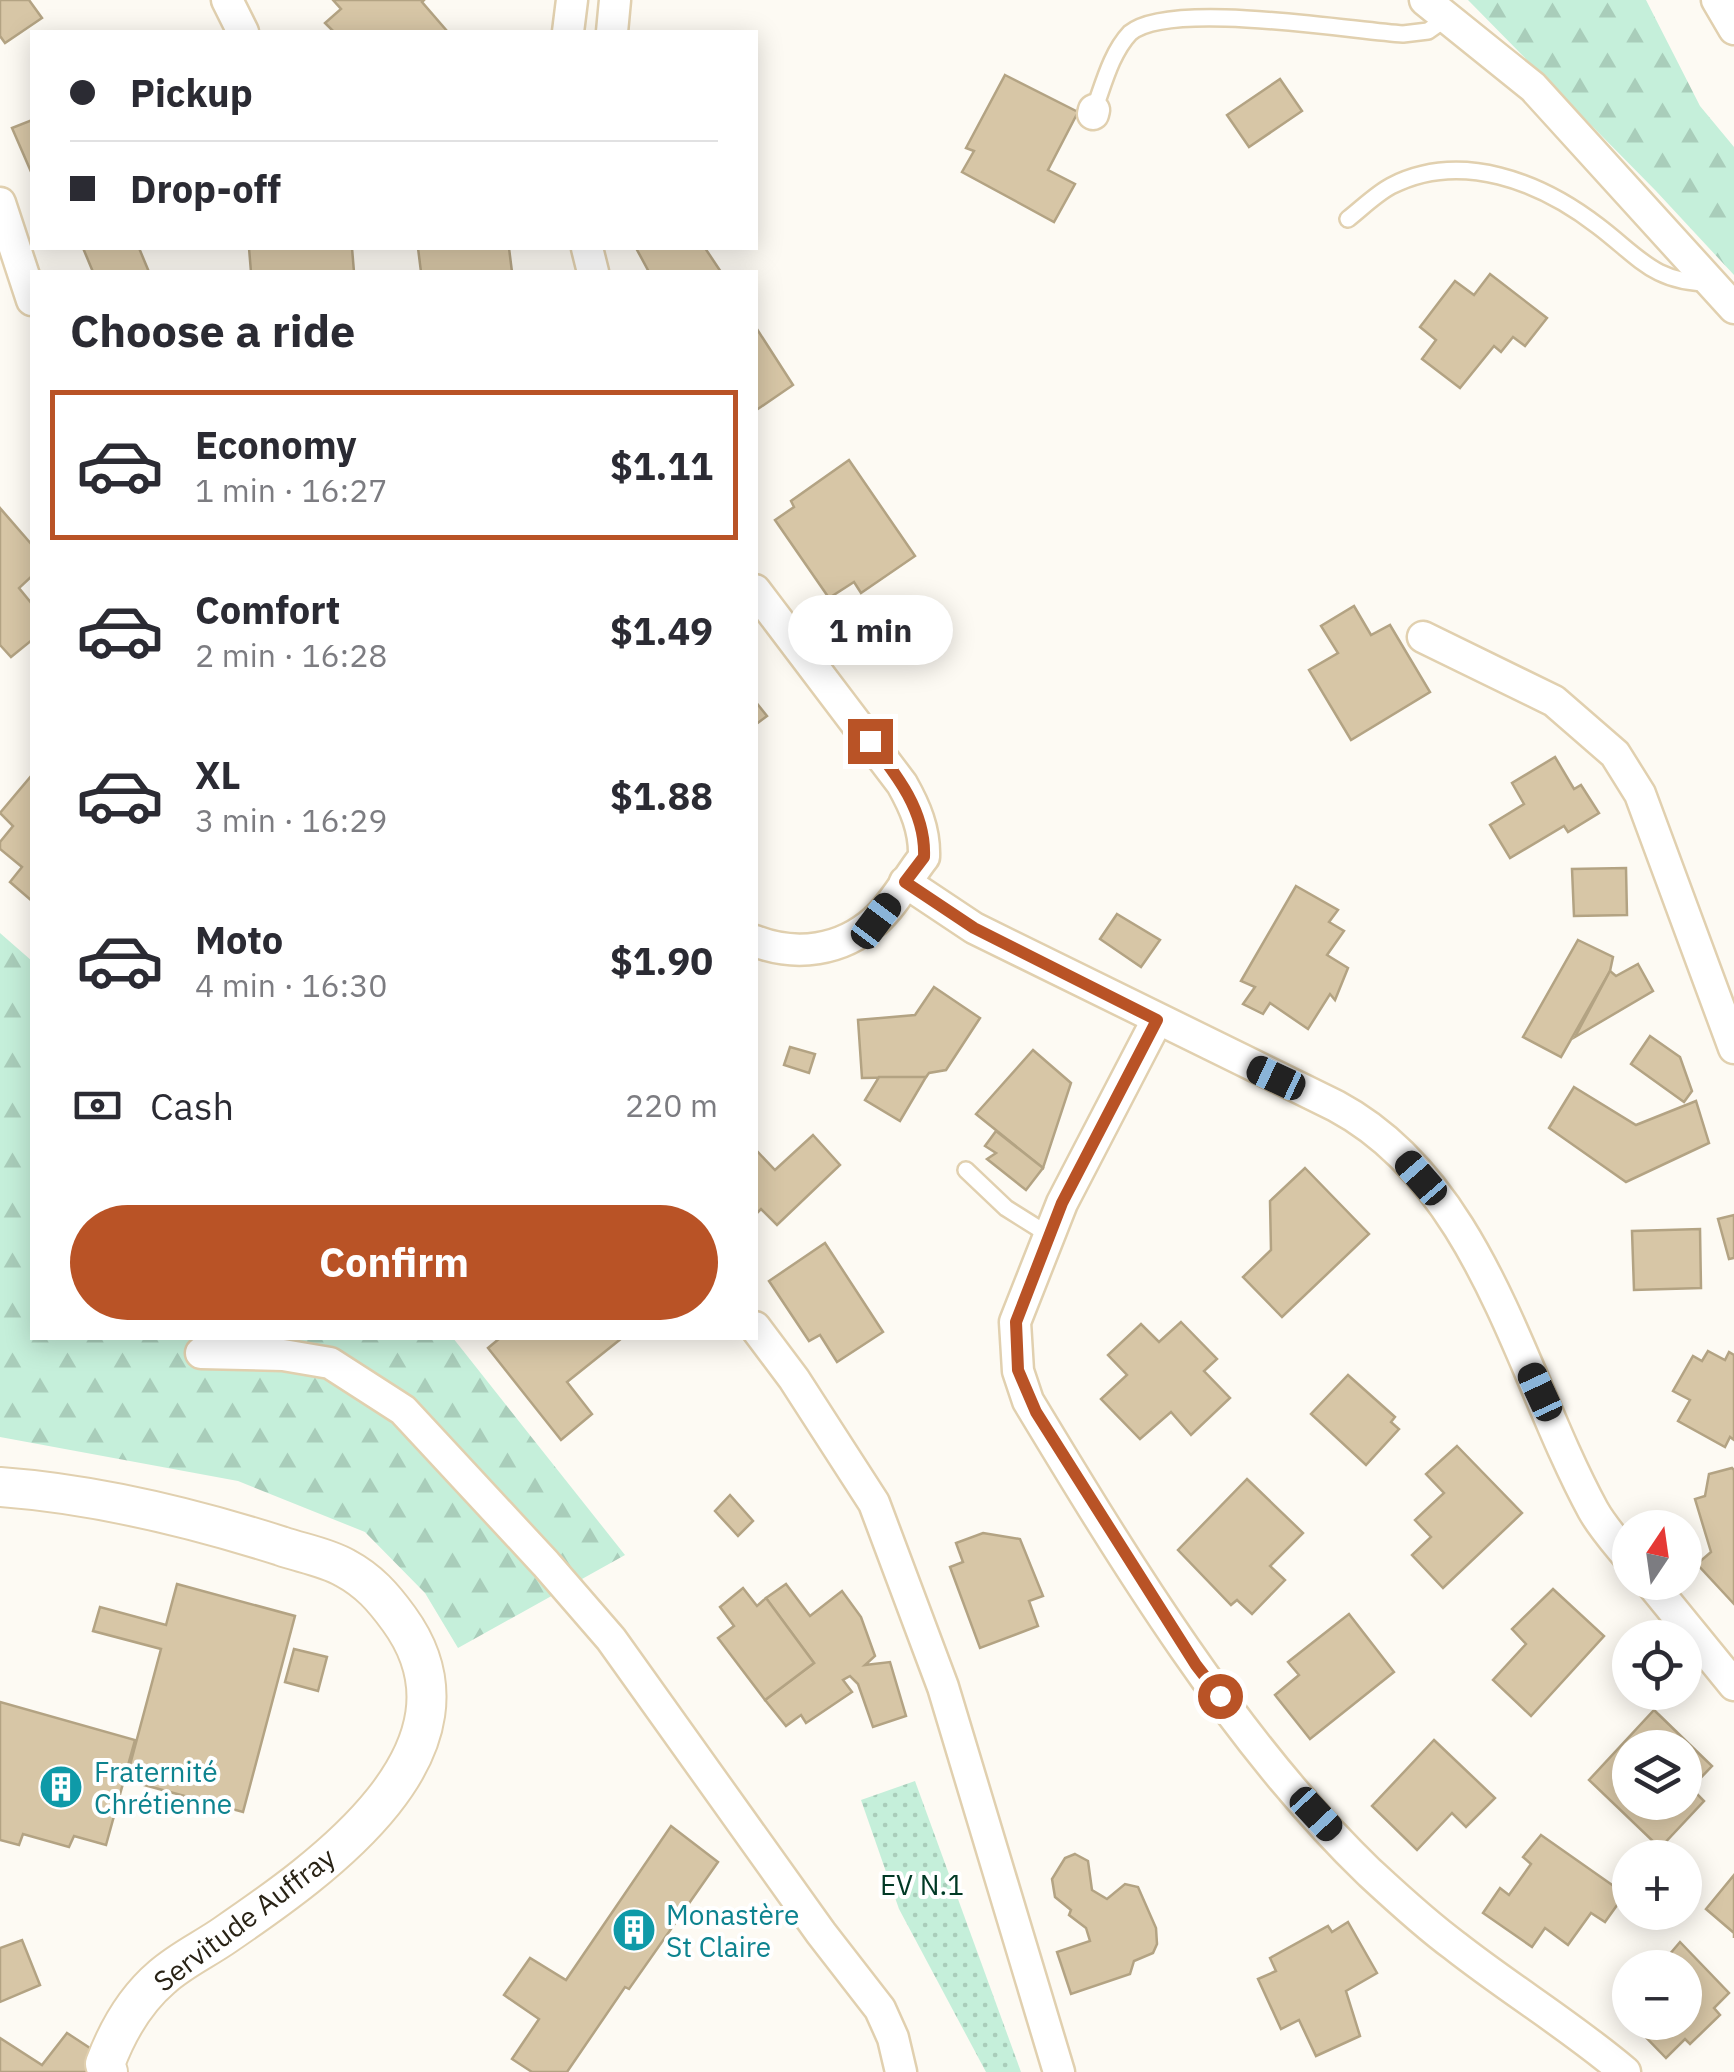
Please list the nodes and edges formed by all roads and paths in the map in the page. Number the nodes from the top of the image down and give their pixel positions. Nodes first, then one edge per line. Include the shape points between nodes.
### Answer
1 (226, 0) edge
2 (572, 0) edge
3 (616, 0) edge
4 (1717, 0) edge
5 (1436, 9) edge
6 (1734, 29) edge
7 (242, 30) edge
8 (568, 30) edge
9 (612, 30) edge
10 (1093, 112) dead end
11 (0, 203) edge
12 (1348, 218) dead end
13 (1710, 283) junction
14 (30, 294) edge
15 (1734, 308) edge
16 (758, 594) edge
17 (1423, 638) dead end
18 (905, 882) junction
19 (758, 942) edge
20 (1157, 1020) junction
21 (1734, 1048) edge
22 (966, 1170) dead end
23 (1048, 1236) junction
24 (758, 1331) edge
25 (202, 1353) dead end
26 (0, 1487) edge
27 (1612, 1535) edge
28 (1665, 1600) edge
29 (1734, 1684) edge
30 (108, 2072) edge
31 (902, 2072) edge
32 (1059, 2072) edge
33 (1625, 2072) edge

1 - 7 street
2 - 8 street
3 - 9 street
4 - 6 street
5 - 10 lane via 1428,31 1404,34 1250,15 1158,18 1131,32
5 - 13 street via 1533,87
11 - 14 street
12 - 13 lane via 1391,186 1430,174 1505,176 1548,193 1656,273 1682,283
13 - 15 street
16 - 18 street via 910,798 924,857
17 - 21 street via 1554,701 1614,754 1640,794
18 - 19 street via 876,921 834,946 786,951
18 - 20 street via 974,928
20 - 23 street
20 - 27 street via 1350,1114 1410,1166 1442,1203 1484,1273 1593,1510
22 - 23 lane
23 - 33 street via 1016,1322 1018,1370 1036,1412 1196,1665 1290,1787 1368,1870 1454,1946
24 - 32 street via 874,1504 942,1687
25 - 31 street via 330,1363 404,1410 610,1639 880,2009
26 - 30 street, Servitude Auffray via 156,1511 343,1566 378,1590 414,1640 425,1676 425,1725 411,1764 372,1816 308,1877 161,1977 118,2029
28 - 29 street

